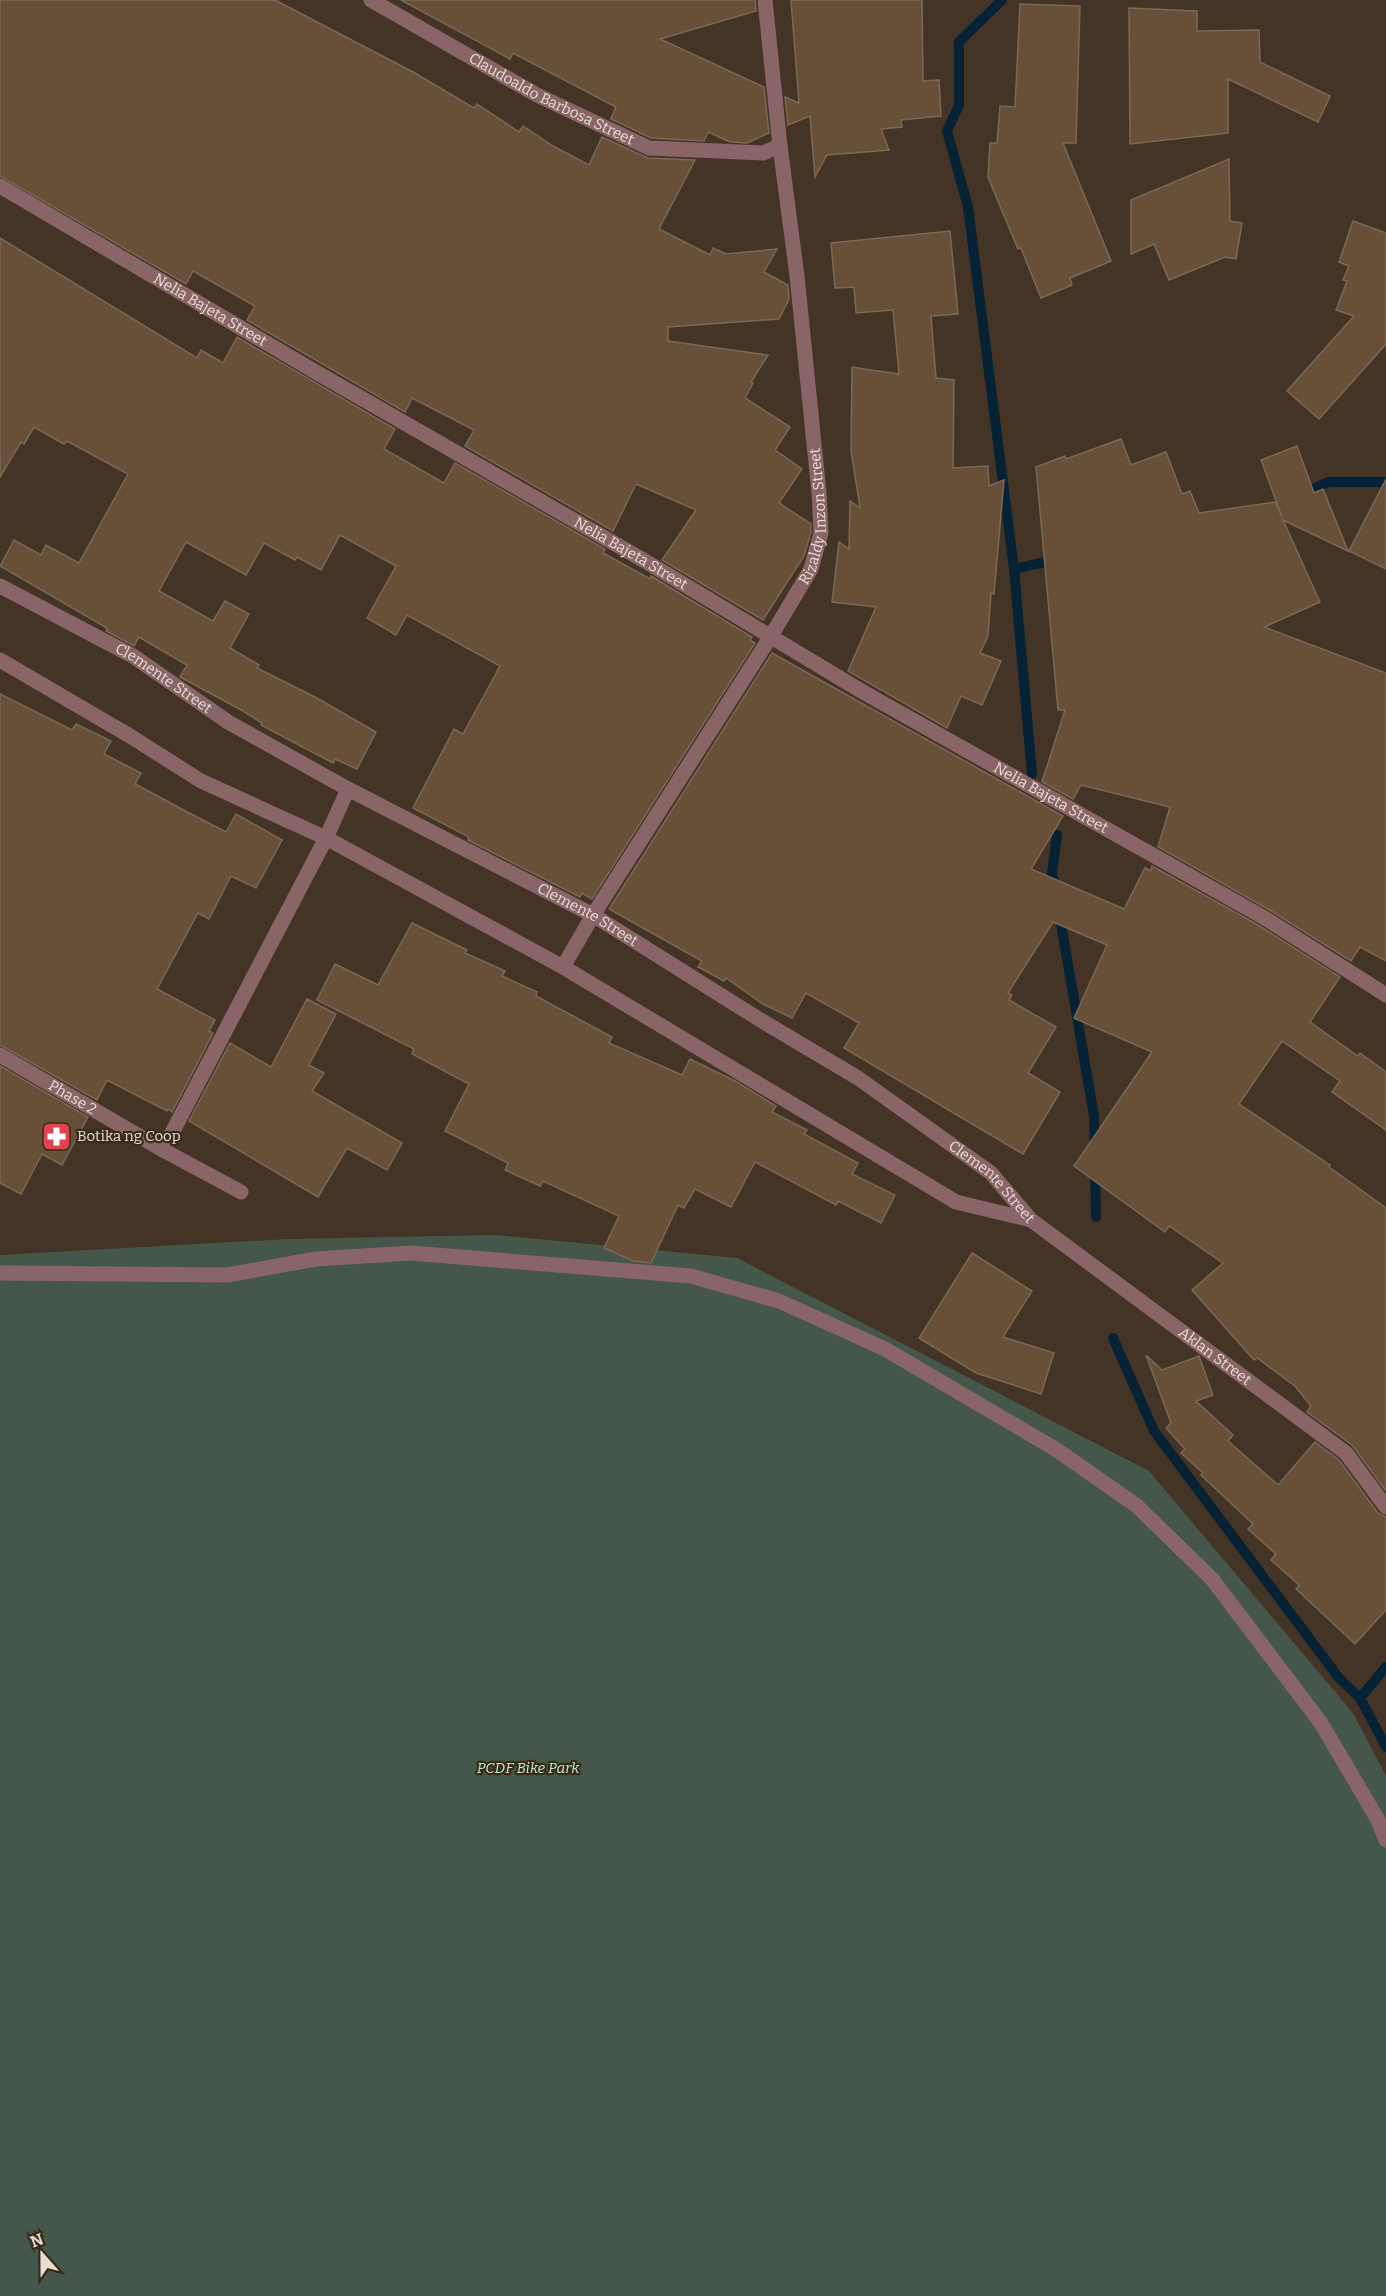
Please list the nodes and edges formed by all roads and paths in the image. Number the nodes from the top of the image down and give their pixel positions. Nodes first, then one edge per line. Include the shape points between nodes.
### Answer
1 (371, 0) edge
2 (765, 0) edge
3 (780, 148) junction
4 (0, 186) edge
5 (0, 586) edge
6 (771, 636) junction
7 (0, 660) edge
8 (348, 789) junction
9 (326, 838) junction
10 (593, 915) junction
11 (563, 967) junction
12 (1386, 995) edge
13 (0, 1055) edge
14 (163, 1150) junction
15 (241, 1192) dead end
16 (1031, 1220) junction
17 (0, 1273) edge
18 (1386, 1507) edge
19 (1386, 1840) edge

1 - 3 street, Claudoaldo Barbosa Street via 537,95 649,148 763,153
2 - 3 street, Rizaldy Inzon Street
3 - 6 street, Rizaldy Inzon Street via 801,310 821,533 810,569
4 - 6 street, Nelia Bajeta Street
5 - 8 street, Clemente Street via 133,657 228,722
6 - 10 street, Rizaldy Inzon Street
6 - 12 street, Nelia Bajeta Street via 1042,795 1263,917
7 - 9 street, Clemente Street via 201,781
8 - 9 street
8 - 10 street, Clemente Street
9 - 11 street, Clemente Street
9 - 14 street
10 - 11 street, Rizaldy Inzon Street
10 - 16 street, Clemente Street via 858,1078 991,1173
11 - 16 street, Clemente Street via 956,1202
13 - 14 street, Phase 2
14 - 15 street, Phase 2
16 - 18 street, Aklan Street via 1346,1454
17 - 19 street via 227,1275 316,1259 411,1253 692,1276 779,1301 885,1350 1057,1450 1137,1506 1212,1579 1321,1723

